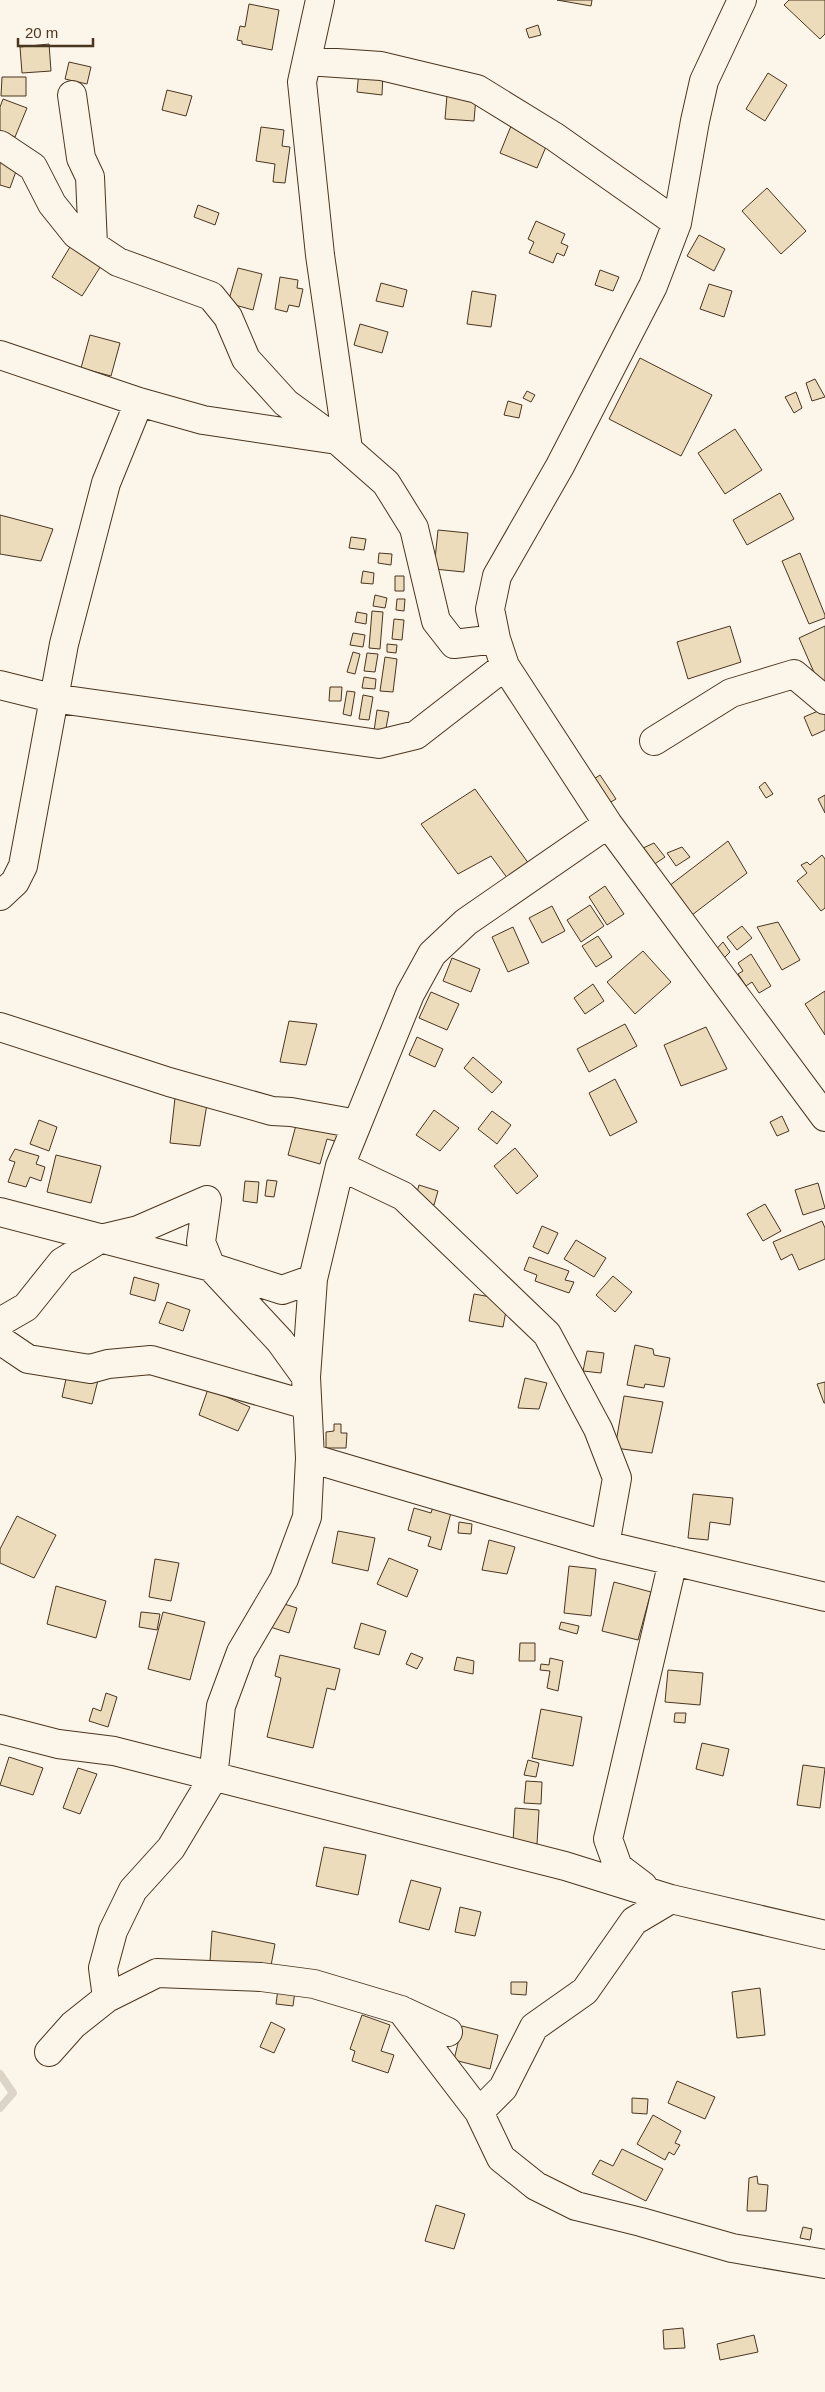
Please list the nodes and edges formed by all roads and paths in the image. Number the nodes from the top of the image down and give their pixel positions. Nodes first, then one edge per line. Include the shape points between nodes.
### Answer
1 (320, 0) edge
2 (742, 0) edge
3 (307, 61) junction
4 (72, 95) dead end
5 (0, 145) edge
6 (677, 224) junction
7 (93, 245) junction
8 (0, 354) edge
9 (139, 402) junction
10 (343, 445) junction
11 (496, 639) junction
12 (505, 666) junction
13 (0, 685) edge
14 (52, 698) junction
15 (825, 700) edge
16 (654, 741) dead end
17 (608, 824) junction
18 (0, 896) edge
19 (0, 1027) edge
20 (825, 1118) edge
21 (357, 1124) junction
22 (340, 1166) junction
23 (0, 1212) edge
24 (100, 1238) junction
25 (211, 1267) junction
26 (313, 1280) junction
27 (0, 1322) edge
28 (0, 1340) edge
29 (306, 1377) junction
30 (307, 1405) junction
31 (310, 1458) junction
32 (606, 1545) junction
33 (673, 1561) junction
34 (825, 1597) edge
35 (6, 1729) edge
36 (213, 1778) junction
37 (663, 1897) junction
38 (825, 1935) edge
39 (107, 1998) junction
40 (402, 2010) junction
41 (448, 2032) dead end
42 (49, 2052) dead end
43 (479, 2112) junction
44 (825, 2264) edge

1 - 3 street
2 - 6 street via 704,81
3 - 6 street via 380,66 477,89 555,137
3 - 10 street via 302,82
4 - 7 street via 81,158 90,177
5 - 7 street via 33,167 52,204 76,234
6 - 11 street via 653,286 625,342 497,576 490,609
7 - 10 street via 118,262 212,296 228,317 246,359 286,404
8 - 9 street
9 - 10 street via 203,420
9 - 14 street via 106,484
10 - 11 street via 386,483 414,528 436,621 454,644
11 - 12 street
12 - 14 street via 416,735 379,744
12 - 17 street
13 - 14 street
14 - 18 street via 23,866 15,882
15 - 16 street via 794,674 731,692
17 - 20 street
17 - 21 street via 466,922 432,954 410,994
19 - 21 street via 169,1082 272,1111
21 - 22 street
22 - 26 street
22 - 32 street via 403,1196 547,1334 598,1429 616,1478
23 - 24 street
24 - 25 street
24 - 25 street via 138,1230 207,1200 200,1242
24 - 27 street via 62,1262 26,1306
25 - 26 street via 282,1290
25 - 29 street via 280,1341
26 - 29 street
28 - 30 street via 28,1359 90,1369 151,1360
29 - 30 street
30 - 31 street
31 - 32 street
31 - 36 street via 307,1517 284,1579 241,1652 222,1706
32 - 33 street
33 - 34 street
33 - 37 street via 608,1839 618,1867
35 - 36 street via 58,1744 114,1751
36 - 37 street via 565,1866
36 - 39 street via 171,1848 133,1890 117,1923 103,1968
37 - 38 street
37 - 43 street via 634,1921 585,1991 534,2027 503,2088
39 - 40 street via 158,1974 251,1976 314,1984
39 - 42 street via 73,2025
40 - 41 street
40 - 43 street
43 - 44 street via 501,2158 536,2186 576,2206 732,2248

